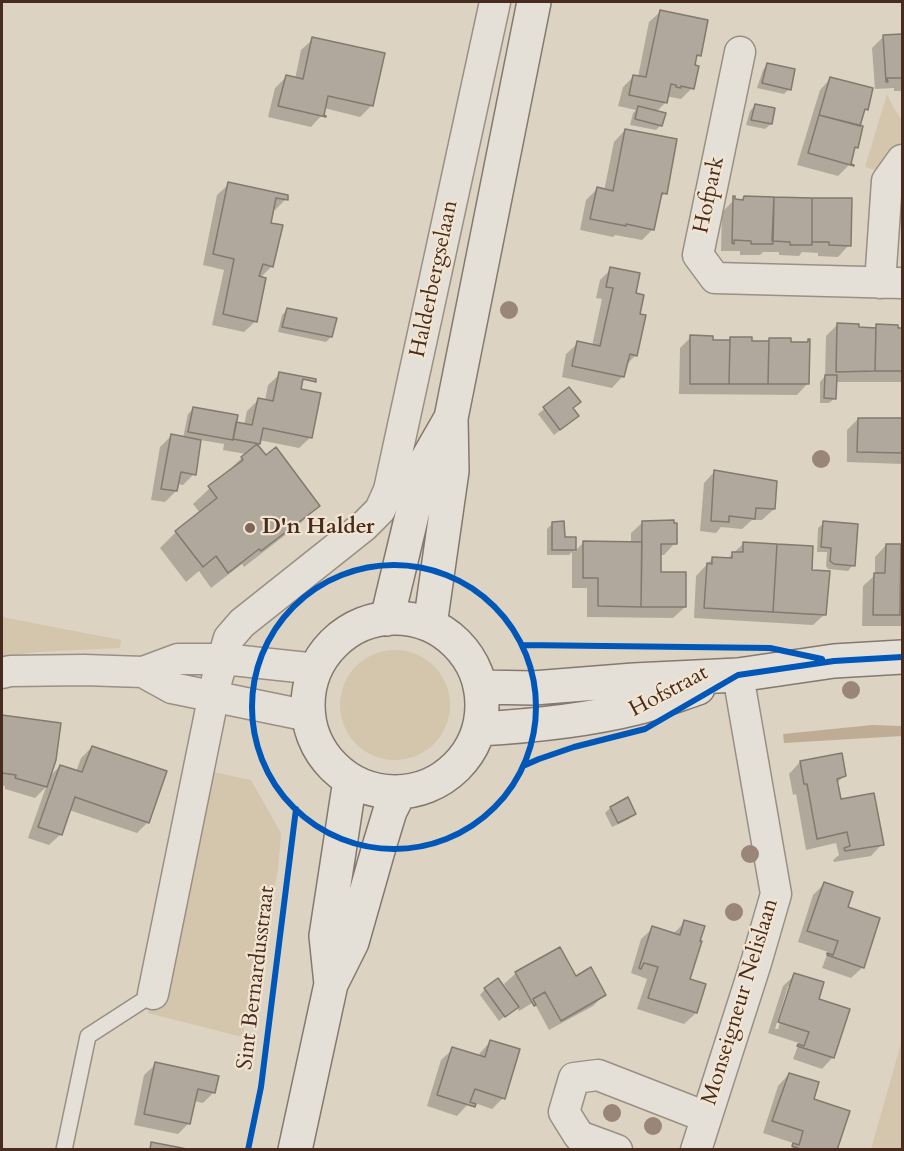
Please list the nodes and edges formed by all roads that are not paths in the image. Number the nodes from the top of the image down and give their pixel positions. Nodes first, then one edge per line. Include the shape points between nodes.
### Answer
1 (495, 2) edge
2 (534, 2) edge
3 (740, 52) dead end
4 (903, 160) edge
5 (891, 283) edge
6 (451, 418) junction
7 (387, 619) junction
8 (430, 625) junction
9 (903, 657) edge
10 (317, 669) junction
11 (2, 673) edge
12 (738, 675) junction
13 (218, 678) junction
14 (480, 687) junction
15 (309, 716) junction
16 (479, 729) junction
17 (350, 780) junction
18 (399, 793) junction
19 (332, 984) junction
20 (153, 994) joint
21 (706, 1117) junction
22 (64, 1149) edge
23 (296, 1149) edge
24 (617, 1149) edge
25 (696, 1149) edge

1 - 13 street, Halderbergselaan via 389,490 380,510 364,526 242,623 229,638
2 - 6 main road, Halderbergselaan
3 - 5 street, Hofpark via 698,255 715,278
4 - 5 street, Hofpark via 887,181
6 - 7 main road, Halderbergselaan via 424,465
6 - 8 main road, Halderbergselaan via 452,471
7 - 8 main road
7 - 10 main road via 352,630 336,642
8 - 14 main road via 462,650
9 - 12 main road, Hofstraat via 834,661
10 - 13 street
10 - 15 main road via 309,696
11 - 13 street via 143,672 178,659
12 - 14 main road, Hofstraat via 533,688
12 - 16 main road, Hofstraat via 637,708 532,726
12 - 21 street, Monseigneur Nelislaan via 776,894
13 - 15 street
13 - 20 street
14 - 16 main road via 483,707
15 - 17 main road via 317,744 331,765
16 - 18 main road via 457,768 438,782
17 - 18 main road via 373,790
17 - 19 main road via 326,936
18 - 19 main road via 390,811 352,942
19 - 23 main road
20 - 22 lane via 88,1036
21 - 24 street, Monseigneur Nelislaan via 598,1075 574,1078 564,1112 579,1136
21 - 25 street, Monseigneur Nelislaan

